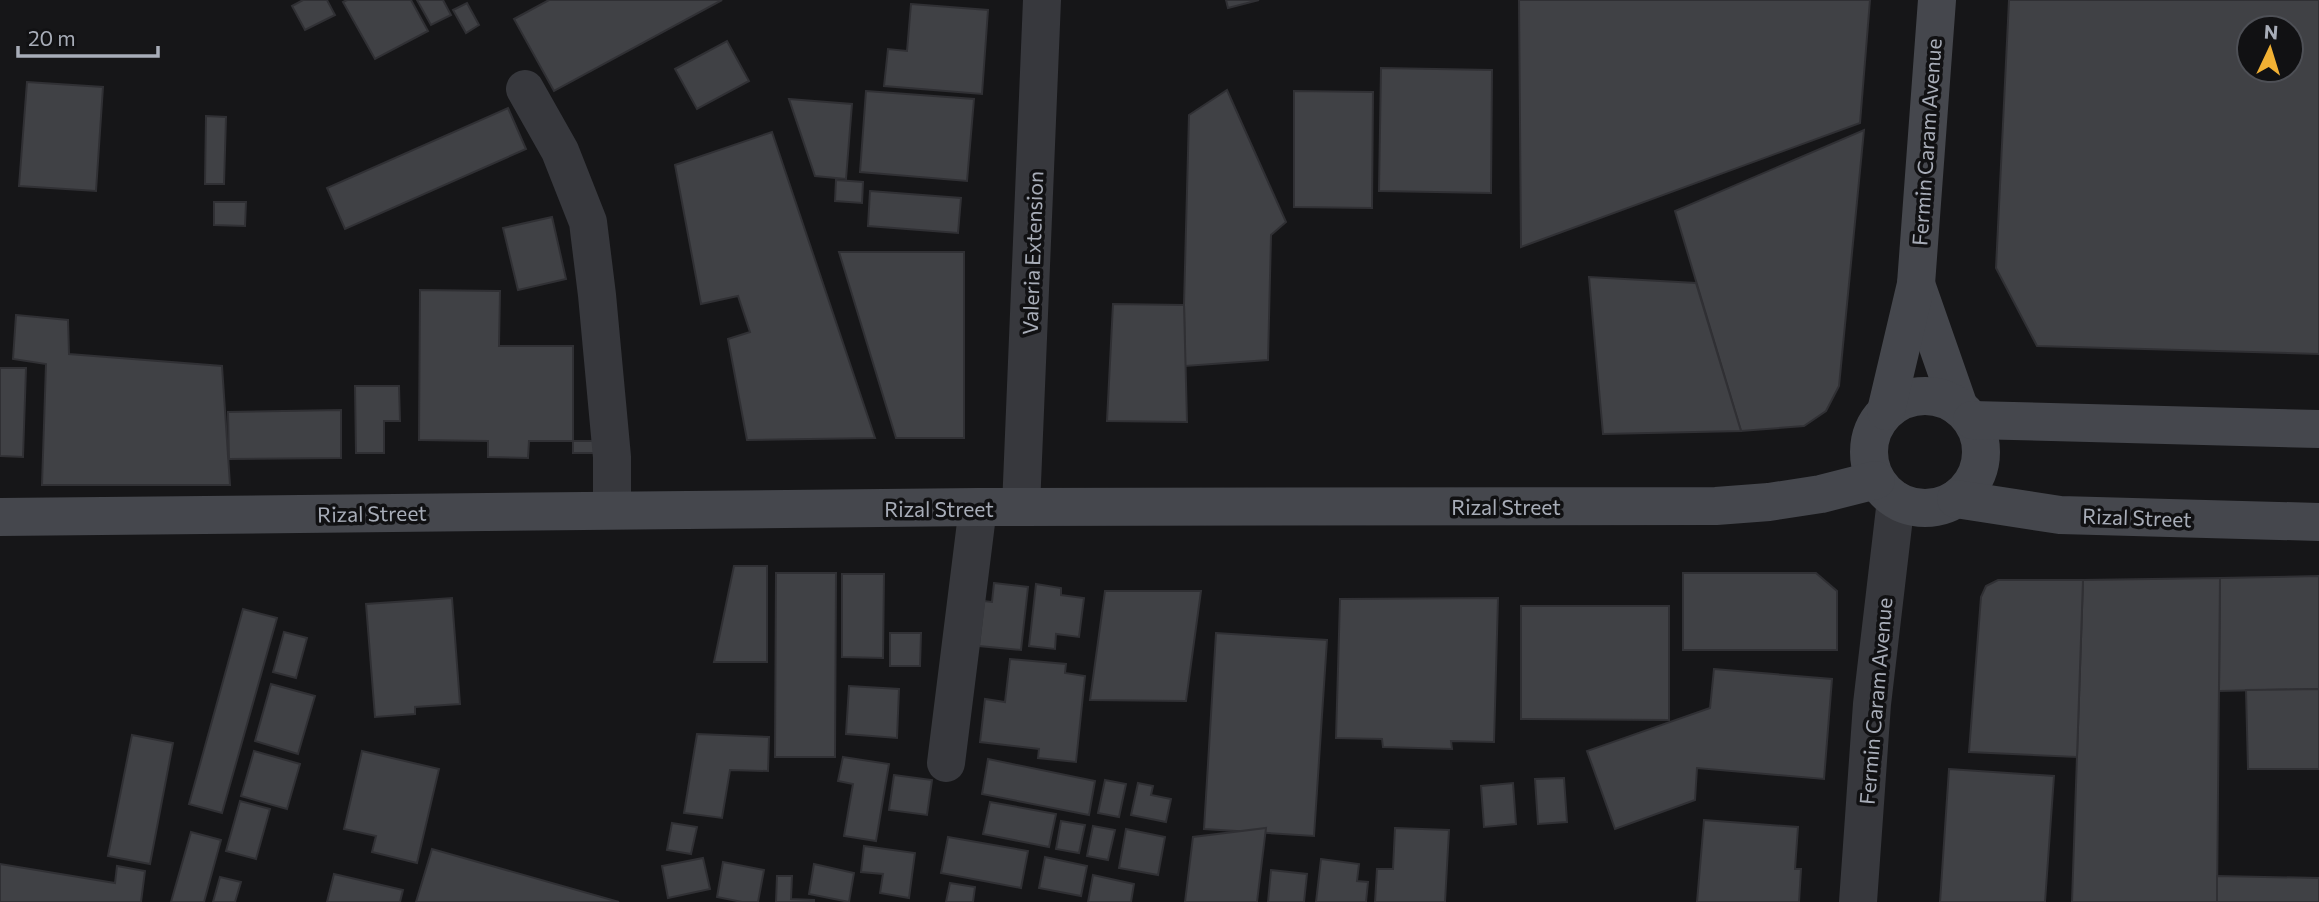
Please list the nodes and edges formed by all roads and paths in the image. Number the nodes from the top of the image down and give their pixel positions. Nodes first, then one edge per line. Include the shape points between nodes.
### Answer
1 (1042, 0) edge
2 (1937, 0) edge
3 (525, 89) dead end
4 (1916, 284) junction
5 (1886, 411) junction
6 (1965, 413) junction
7 (2319, 429) edge
8 (1886, 490) junction
9 (1956, 499) junction
10 (978, 507) junction
11 (1021, 507) junction
12 (612, 510) junction
13 (0, 517) edge
14 (2319, 522) edge
15 (946, 763) dead end
16 (1858, 902) edge

1 - 11 street, Valeria Extension
2 - 4 main road, Fermin Caram Avenue
3 - 12 street via 560,151 588,222 610,443
4 - 5 main road, Fermin Caram Avenue
4 - 6 main road, Fermin Caram Avenue
5 - 6 main road via 1899,402 1930,396
5 - 8 main road via 1870,443 1870,462
6 - 7 main road
6 - 9 main road via 1982,450 1976,478
8 - 9 main road via 1923,508
8 - 11 main road, Rizal Street via 1716,506
8 - 16 street, Fermin Caram Avenue
9 - 14 main road, Rizal Street via 2060,515
10 - 11 main road, Rizal Street
10 - 12 main road, Rizal Street
10 - 15 street
12 - 13 main road, Rizal Street

